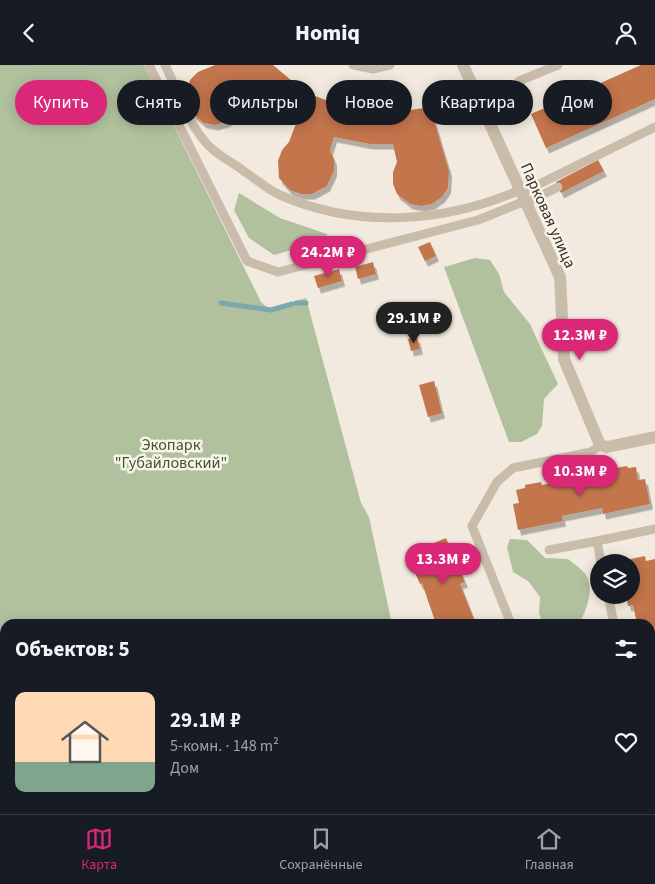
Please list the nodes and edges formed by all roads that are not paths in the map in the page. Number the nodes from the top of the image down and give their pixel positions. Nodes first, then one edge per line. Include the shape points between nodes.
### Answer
1 (149, 65) edge
2 (165, 65) edge
3 (353, 65) edge
4 (390, 65) edge
5 (463, 65) edge
6 (558, 65) edge
7 (521, 80) edge
8 (655, 127) edge
9 (558, 187) dead end
10 (523, 197) junction
11 (655, 437) edge
12 (600, 445) junction
13 (655, 529) edge
14 (597, 541) junction
15 (549, 550) dead end
16 (599, 554) edge
17 (610, 604) edge
18 (509, 619) edge
19 (613, 619) edge

1 - 10 lane via 247,261 278,272 478,220
2 - 10 lane via 196,130 209,146 278,194 319,210 369,217 432,217 497,200
3 - 4 lane via 373,69
5 - 10 street, Парковая улица
6 - 7 lane
8 - 10 lane
9 - 10 lane
10 - 12 street, Парковая улица via 560,277 564,359
11 - 12 street via 607,447
12 - 18 lane via 591,452 513,468 497,482 472,526
13 - 14 lane
14 - 15 lane
14 - 16 lane
17 - 19 lane

